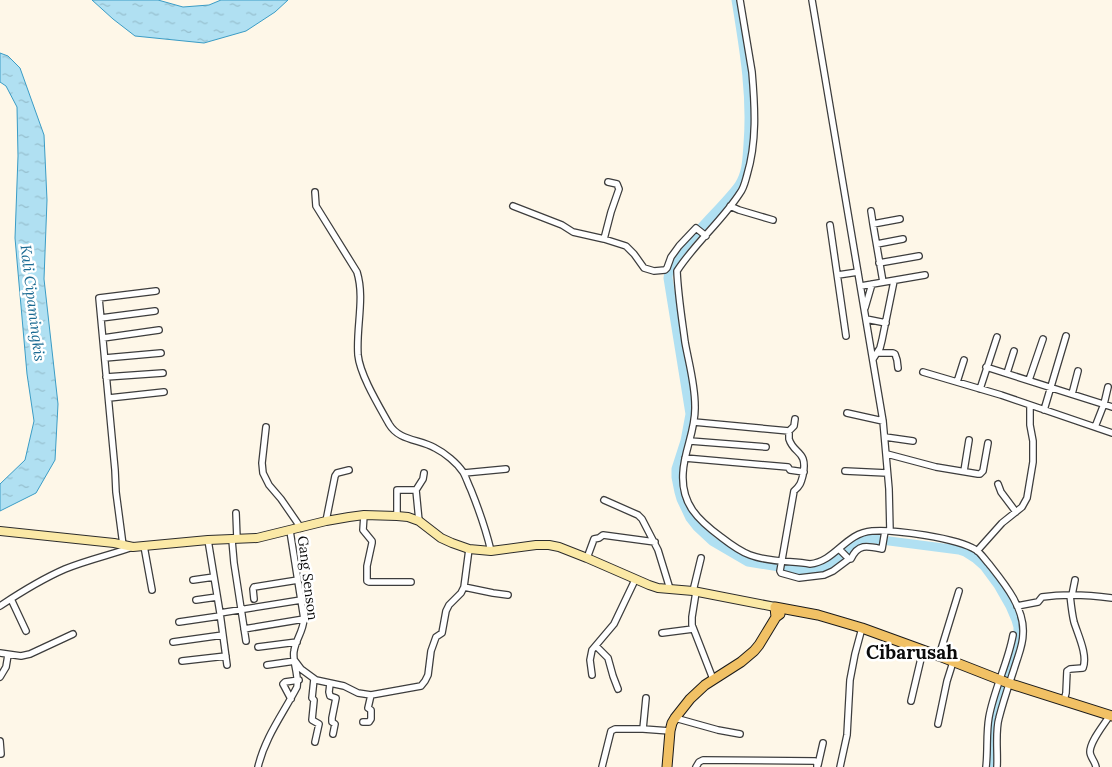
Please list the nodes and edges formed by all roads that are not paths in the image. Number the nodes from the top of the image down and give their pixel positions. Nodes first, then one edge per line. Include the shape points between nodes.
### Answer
1 (740, 0) edge
2 (812, 0) edge
3 (608, 182) dead end
4 (315, 192) dead end
5 (513, 206) dead end
6 (730, 206) junction
7 (871, 211) dead end
8 (900, 219) dead end
9 (773, 220) dead end
10 (873, 224) junction
11 (830, 225) dead end
12 (704, 235) junction
13 (604, 239) junction
14 (903, 239) dead end
15 (877, 244) junction
16 (919, 256) dead end
17 (879, 263) junction
18 (858, 272) junction
19 (838, 275) junction
20 (925, 275) dead end
21 (894, 281) junction
22 (883, 282) junction
23 (872, 284) junction
24 (860, 286) junction
25 (156, 291) dead end
26 (865, 310) junction
27 (155, 311) dead end
28 (101, 318) junction
29 (866, 319) junction
30 (886, 323) junction
31 (159, 330) dead end
32 (846, 336) dead end
33 (1066, 336) dead end
34 (103, 338) junction
35 (997, 338) dead end
36 (1043, 339) dead end
37 (1014, 351) dead end
38 (161, 353) dead end
39 (877, 353) junction
40 (105, 358) junction
41 (873, 360) junction
42 (964, 360) dead end
43 (986, 367) junction
44 (898, 368) dead end
45 (923, 372) dead end
46 (1078, 372) dead end
47 (163, 373) dead end
48 (1007, 373) junction
49 (106, 377) junction
50 (1029, 380) junction
51 (958, 382) junction
52 (1051, 387) junction
53 (1108, 387) dead end
54 (980, 389) junction
55 (164, 392) dead end
56 (1072, 394) junction
57 (109, 398) junction
58 (1104, 404) junction
59 (1030, 406) junction
60 (1112, 407) edge
61 (1044, 410) junction
62 (847, 413) dead end
63 (795, 419) dead end
64 (883, 421) junction
65 (694, 422) junction
66 (266, 427) dead end
67 (1095, 427) junction
68 (789, 431) junction
69 (1112, 432) edge
70 (885, 437) junction
71 (969, 440) dead end
72 (690, 441) junction
73 (912, 441) dead end
74 (988, 443) dead end
75 (766, 447) dead end
76 (887, 454) junction
77 (685, 458) junction
78 (506, 469) dead end
79 (349, 470) dead end
80 (844, 471) dead end
81 (964, 471) junction
82 (804, 472) junction
83 (424, 473) dead end
84 (464, 473) junction
85 (887, 473) junction
86 (998, 484) dead end
87 (416, 490) junction
88 (604, 500) dead end
89 (1016, 512) junction
90 (236, 513) dead end
91 (364, 515) junction
92 (397, 516) junction
93 (326, 521) junction
94 (419, 521) junction
95 (301, 528) junction
96 (0, 531) edge
97 (290, 531) junction
98 (886, 533) junction
99 (208, 540) junction
100 (234, 540) junction
101 (655, 542) junction
102 (123, 545) junction
103 (144, 546) junction
104 (133, 547) junction
105 (470, 549) junction
106 (840, 550) junction
107 (491, 551) junction
108 (977, 551) junction
109 (586, 558) junction
110 (701, 558) dead end
111 (848, 559) junction
112 (781, 565) junction
113 (214, 577) junction
114 (193, 580) dead end
115 (298, 580) junction
116 (635, 580) junction
117 (1075, 580) dead end
118 (411, 582) dead end
119 (464, 587) junction
120 (670, 589) junction
121 (152, 590) dead end
122 (960, 591) dead end
123 (694, 592) junction
124 (508, 595) dead end
125 (1071, 595) junction
126 (217, 598) junction
127 (1112, 598) edge
128 (12, 599) junction
129 (254, 599) dead end
130 (196, 600) dead end
131 (301, 600) junction
132 (0, 606) edge
133 (775, 606) junction
134 (1017, 606) junction
135 (241, 609) junction
136 (786, 609) junction
137 (220, 614) junction
138 (776, 617) junction
139 (304, 619) junction
140 (179, 622) dead end
141 (862, 628) junction
142 (244, 629) junction
143 (693, 629) junction
144 (26, 631) dead end
145 (662, 633) dead end
146 (73, 634) dead end
147 (223, 635) junction
148 (1013, 635) dead end
149 (246, 641) dead end
150 (173, 642) dead end
151 (297, 642) junction
152 (596, 646) junction
153 (258, 647) dead end
154 (923, 650) junction
155 (0, 653) edge
156 (8, 655) junction
157 (226, 656) junction
158 (939, 656) junction
159 (182, 661) dead end
160 (295, 661) junction
161 (953, 662) junction
162 (227, 665) dead end
163 (267, 665) dead end
164 (592, 675) dead end
165 (0, 677) edge
166 (314, 679) junction
167 (298, 680) junction
168 (713, 680) junction
169 (1004, 682) junction
170 (330, 684) junction
171 (618, 689) dead end
172 (371, 695) junction
173 (646, 698) dead end
174 (291, 700) junction
175 (1064, 700) junction
176 (911, 702) dead end
177 (1111, 716) edge
178 (676, 718) junction
179 (993, 719) junction
180 (363, 722) dead end
181 (938, 724) dead end
182 (643, 729) junction
183 (670, 731) junction
184 (332, 734) dead end
185 (740, 734) dead end
186 (0, 741) edge
187 (315, 742) dead end
188 (823, 743) dead end
189 (1, 754) edge
190 (817, 766) edge
191 (258, 767) edge
192 (602, 767) edge
193 (668, 767) edge
194 (696, 767) edge
195 (841, 767) edge
196 (986, 767) edge
197 (997, 767) edge
198 (1096, 767) edge

1 - 6 street via 752,72 754,135 742,191
2 - 18 street
3 - 13 street via 619,185 619,189
4 - 84 street via 316,206 357,272 361,298 358,355 389,425 400,436 434,447
5 - 13 street via 573,232
6 - 9 street
6 - 12 street
7 - 10 street
8 - 10 street
10 - 15 street
11 - 19 street
12 - 13 street via 697,228 679,246 667,268 654,272 644,268 626,246
12 - 65 street via 677,271 694,391
14 - 15 street
15 - 17 street
16 - 17 street
17 - 22 street
18 - 19 street
18 - 24 street
19 - 32 street
20 - 21 street
21 - 22 street
21 - 30 street
22 - 23 street
23 - 24 street
23 - 26 street
24 - 26 street
25 - 28 street via 99,298
26 - 29 street
27 - 28 street
28 - 34 street
29 - 30 street
29 - 41 street
30 - 39 street
31 - 34 street
33 - 52 street
34 - 40 street
35 - 43 street
36 - 50 street
37 - 48 street
38 - 40 street
39 - 41 street
39 - 44 street via 895,354
40 - 49 street
41 - 64 street
42 - 51 street
43 - 48 street
43 - 54 street
45 - 51 street
46 - 56 street
47 - 49 street
48 - 50 street
49 - 57 street
50 - 52 street
51 - 54 street
52 - 56 street
52 - 61 street
53 - 58 street
54 - 59 street
55 - 57 street
56 - 58 street
57 - 102 street
58 - 60 street
58 - 67 street
59 - 61 street
59 - 89 street via 1034,450 1032,475 1027,498
61 - 67 street
62 - 64 street
63 - 68 street
64 - 70 street
65 - 68 street
65 - 72 street
66 - 95 street via 263,473
67 - 69 street
68 - 82 street via 790,440 804,460
70 - 73 street
70 - 76 street
71 - 81 street
72 - 75 street
72 - 77 street
74 - 81 street via 982,473
76 - 81 street
76 - 85 street
77 - 82 street via 788,467
77 - 112 street via 682,474 684,492 700,520 740,551
78 - 84 street
79 - 93 street via 335,476
80 - 85 street
82 - 112 street via 800,487 794,491
83 - 87 street
84 - 107 street
85 - 98 street
86 - 89 street
87 - 92 street via 397,490
87 - 94 street
88 - 101 street via 638,515
89 - 108 street
90 - 100 street
91 - 92 street
91 - 93 street
91 - 118 street via 363,530 372,540 367,581
92 - 94 street
93 - 95 street
94 - 105 street via 441,538
95 - 97 street
96 - 102 street
97 - 100 street
97 - 115 street, Gang Senson
98 - 106 street via 860,534
98 - 108 street via 943,539
98 - 111 street via 882,549 861,547
99 - 100 street
99 - 103 street
99 - 113 street
100 - 135 street
101 - 109 street via 603,535 594,539
101 - 120 street
102 - 104 street
103 - 104 street
103 - 121 street
104 - 128 street via 50,576
105 - 107 street
105 - 119 street
106 - 111 street
106 - 112 street via 822,562
107 - 109 street via 549,545
108 - 134 street via 1003,580
109 - 116 street
110 - 123 street
111 - 112 street via 830,573 808,578 781,573
113 - 114 street
113 - 126 street
115 - 129 street via 254,587
115 - 131 street, Gang Senson
116 - 120 street
116 - 152 street via 614,624
117 - 125 street
119 - 124 street
119 - 172 street via 446,611 442,633 436,638 431,651 426,681 421,686
120 - 123 street
122 - 158 street
123 - 133 street
123 - 143 street
125 - 127 street
125 - 134 street via 1042,596 1038,602
125 - 175 street via 1074,623 1085,661 1083,668 1067,671
126 - 130 street
126 - 137 street
128 - 132 street
128 - 144 street
131 - 135 street
131 - 139 street, Gang Senson
133 - 136 main road
133 - 138 main road
134 - 169 street via 1023,632 1020,650
135 - 137 street
135 - 142 street
136 - 138 main road
136 - 141 main road
137 - 140 street
137 - 147 street
138 - 168 main road via 754,650
139 - 142 street
139 - 151 street, Gang Senson
141 - 154 main road
141 - 195 street via 850,680 847,735
142 - 149 street
143 - 145 street
143 - 168 street
146 - 156 street via 30,654
147 - 150 street
147 - 157 street
148 - 169 street
151 - 153 street
151 - 160 street, Gang Senson via 293,652
152 - 164 street via 590,655
152 - 171 street via 608,658
154 - 158 main road
154 - 176 street
155 - 156 street
156 - 165 street
157 - 159 street
157 - 162 street
158 - 161 main road
160 - 163 street
160 - 166 street
160 - 167 street, Gang Senson
161 - 169 main road
161 - 181 street
166 - 170 street
166 - 187 street via 312,720 319,724
167 - 174 street, Gang Senson
167 - 174 street via 282,684
168 - 178 main road via 690,699
169 - 175 main road
169 - 179 street
169 - 179 street
170 - 172 street
170 - 184 street via 330,696 336,698
172 - 180 street via 368,708 371,719
173 - 182 street
174 - 191 street, Gang Senson via 270,734
175 - 177 main road
177 - 198 street via 1091,748 1090,756
178 - 183 main road
178 - 185 street
179 - 196 street via 987,735
179 - 197 street
182 - 183 street
182 - 192 street via 612,731
183 - 193 main road
186 - 189 street
188 - 190 street
190 - 194 street via 815,761 703,760

